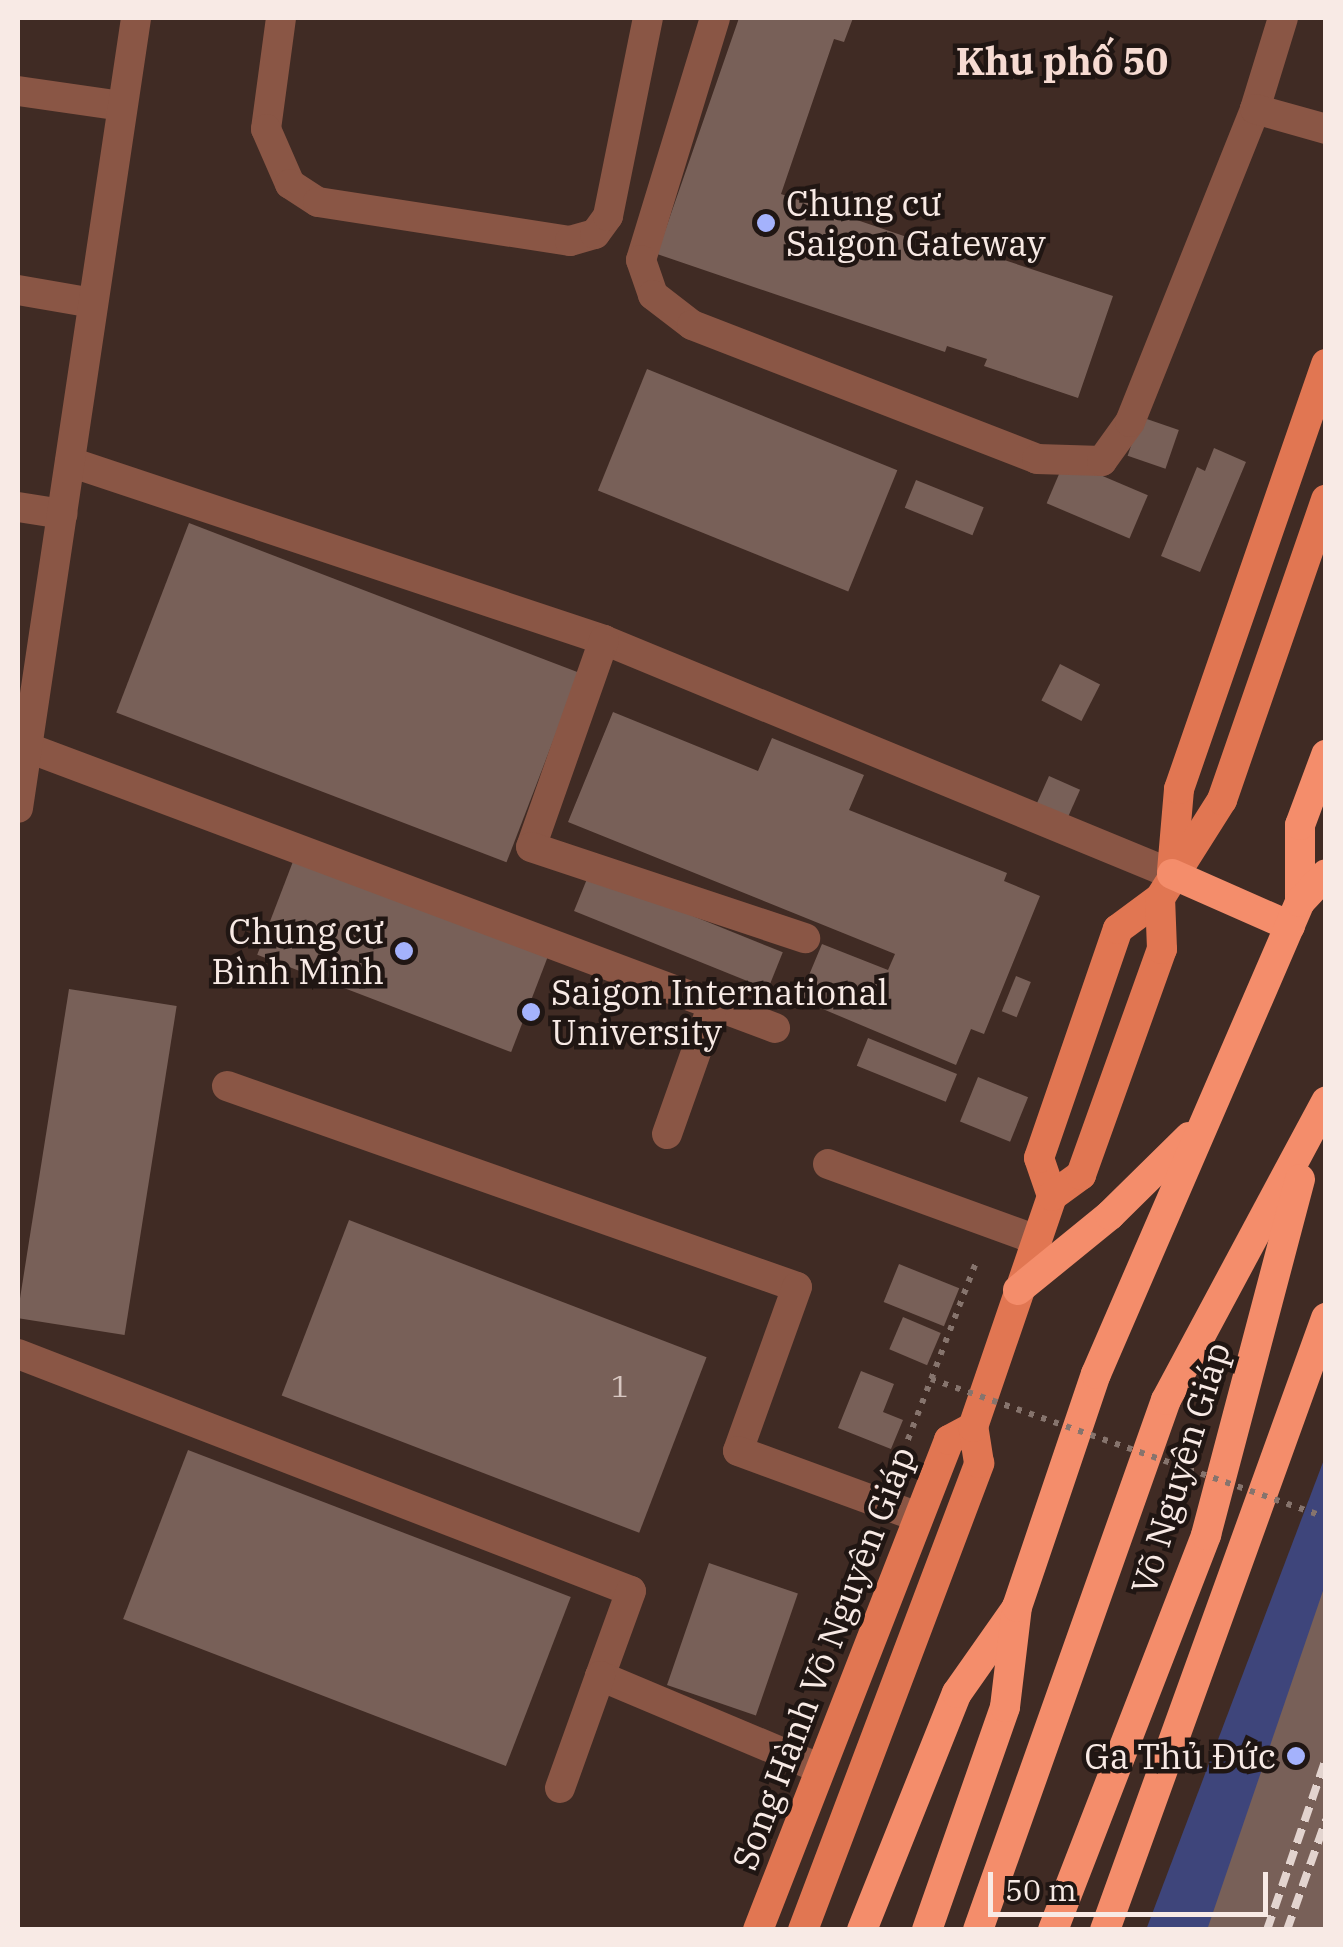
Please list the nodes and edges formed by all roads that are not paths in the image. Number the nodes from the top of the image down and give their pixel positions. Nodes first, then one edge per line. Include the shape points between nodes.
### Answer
1 (136, 18) edge
2 (281, 18) edge
3 (648, 18) edge
4 (716, 18) edge
5 (1282, 18) edge
6 (18, 91) edge
7 (122, 106) junction
8 (1255, 109) junction
9 (1326, 130) edge
10 (18, 290) edge
11 (93, 303) junction
12 (1326, 364) edge
13 (70, 462) junction
14 (1326, 499) edge
15 (18, 507) edge
16 (62, 514) junction
17 (604, 640) junction
18 (26, 747) junction
19 (1326, 754) edge
20 (18, 808) edge
21 (1326, 874) edge
22 (1166, 886) junction
23 (1296, 914) junction
24 (805, 938) dead end
25 (713, 1004) junction
26 (774, 1028) dead end
27 (228, 1086) dead end
28 (1326, 1100) edge
29 (1198, 1128) junction
30 (1313, 1132) junction
31 (667, 1134) dead end
32 (828, 1164) dead end
33 (1052, 1196) junction
34 (1037, 1240) junction
35 (1018, 1290) junction
36 (1326, 1318) edge
37 (18, 1354) edge
38 (973, 1428) junction
39 (918, 1516) junction
40 (1017, 1607) junction
41 (600, 1676) junction
42 (819, 1768) junction
43 (560, 1788) dead end
44 (758, 1930) edge
45 (803, 1930) edge
46 (862, 1930) edge
47 (927, 1930) edge
48 (978, 1930) edge
49 (1053, 1930) edge
50 (1105, 1930) edge

1 - 7 street
2 - 3 street via 266,129 290,184 318,202 570,240 595,234 608,216
4 - 8 street via 641,260 654,295 692,326 1037,460 1102,460 1130,422
5 - 8 street
6 - 7 street
7 - 11 street
8 - 9 street
10 - 11 street
11 - 13 street
12 - 22 main road, Song Hành Võ Nguyên Giáp via 1179,789
13 - 16 street
13 - 17 street
14 - 22 main road via 1222,800
15 - 16 street
16 - 18 street
17 - 22 street
17 - 24 street via 531,847
18 - 20 street
18 - 25 street
19 - 23 highway via 1300,825
21 - 23 highway
22 - 23 highway
22 - 33 main road, Song Hành Võ Nguyên Giáp via 1162,949 1081,1175
22 - 33 main road via 1118,929 1038,1158
23 - 29 highway
25 - 26 street
25 - 31 street
27 - 39 street via 797,1288 738,1451
28 - 30 highway, Võ Nguyên Giáp
29 - 35 highway via 1110,1215
29 - 40 highway via 1096,1374
30 - 48 highway, Võ Nguyên Giáp via 1166,1400
30 - 49 highway, Võ Nguyên Giáp via 1206,1536
32 - 34 street
33 - 34 main road, Song Hành Võ Nguyên Giáp
34 - 35 main road, Song Hành Võ Nguyên Giáp
35 - 38 main road, Song Hành Võ Nguyên Giáp
36 - 50 highway
37 - 41 street via 631,1591
38 - 39 main road, Song Hành Võ Nguyên Giáp via 949,1440
38 - 45 main road, Song Hành Võ Nguyên Giáp via 980,1462
39 - 42 main road, Song Hành Võ Nguyên Giáp
40 - 46 highway via 957,1693
40 - 47 highway via 1004,1707
41 - 42 street
41 - 43 street
42 - 44 main road, Song Hành Võ Nguyên Giáp

